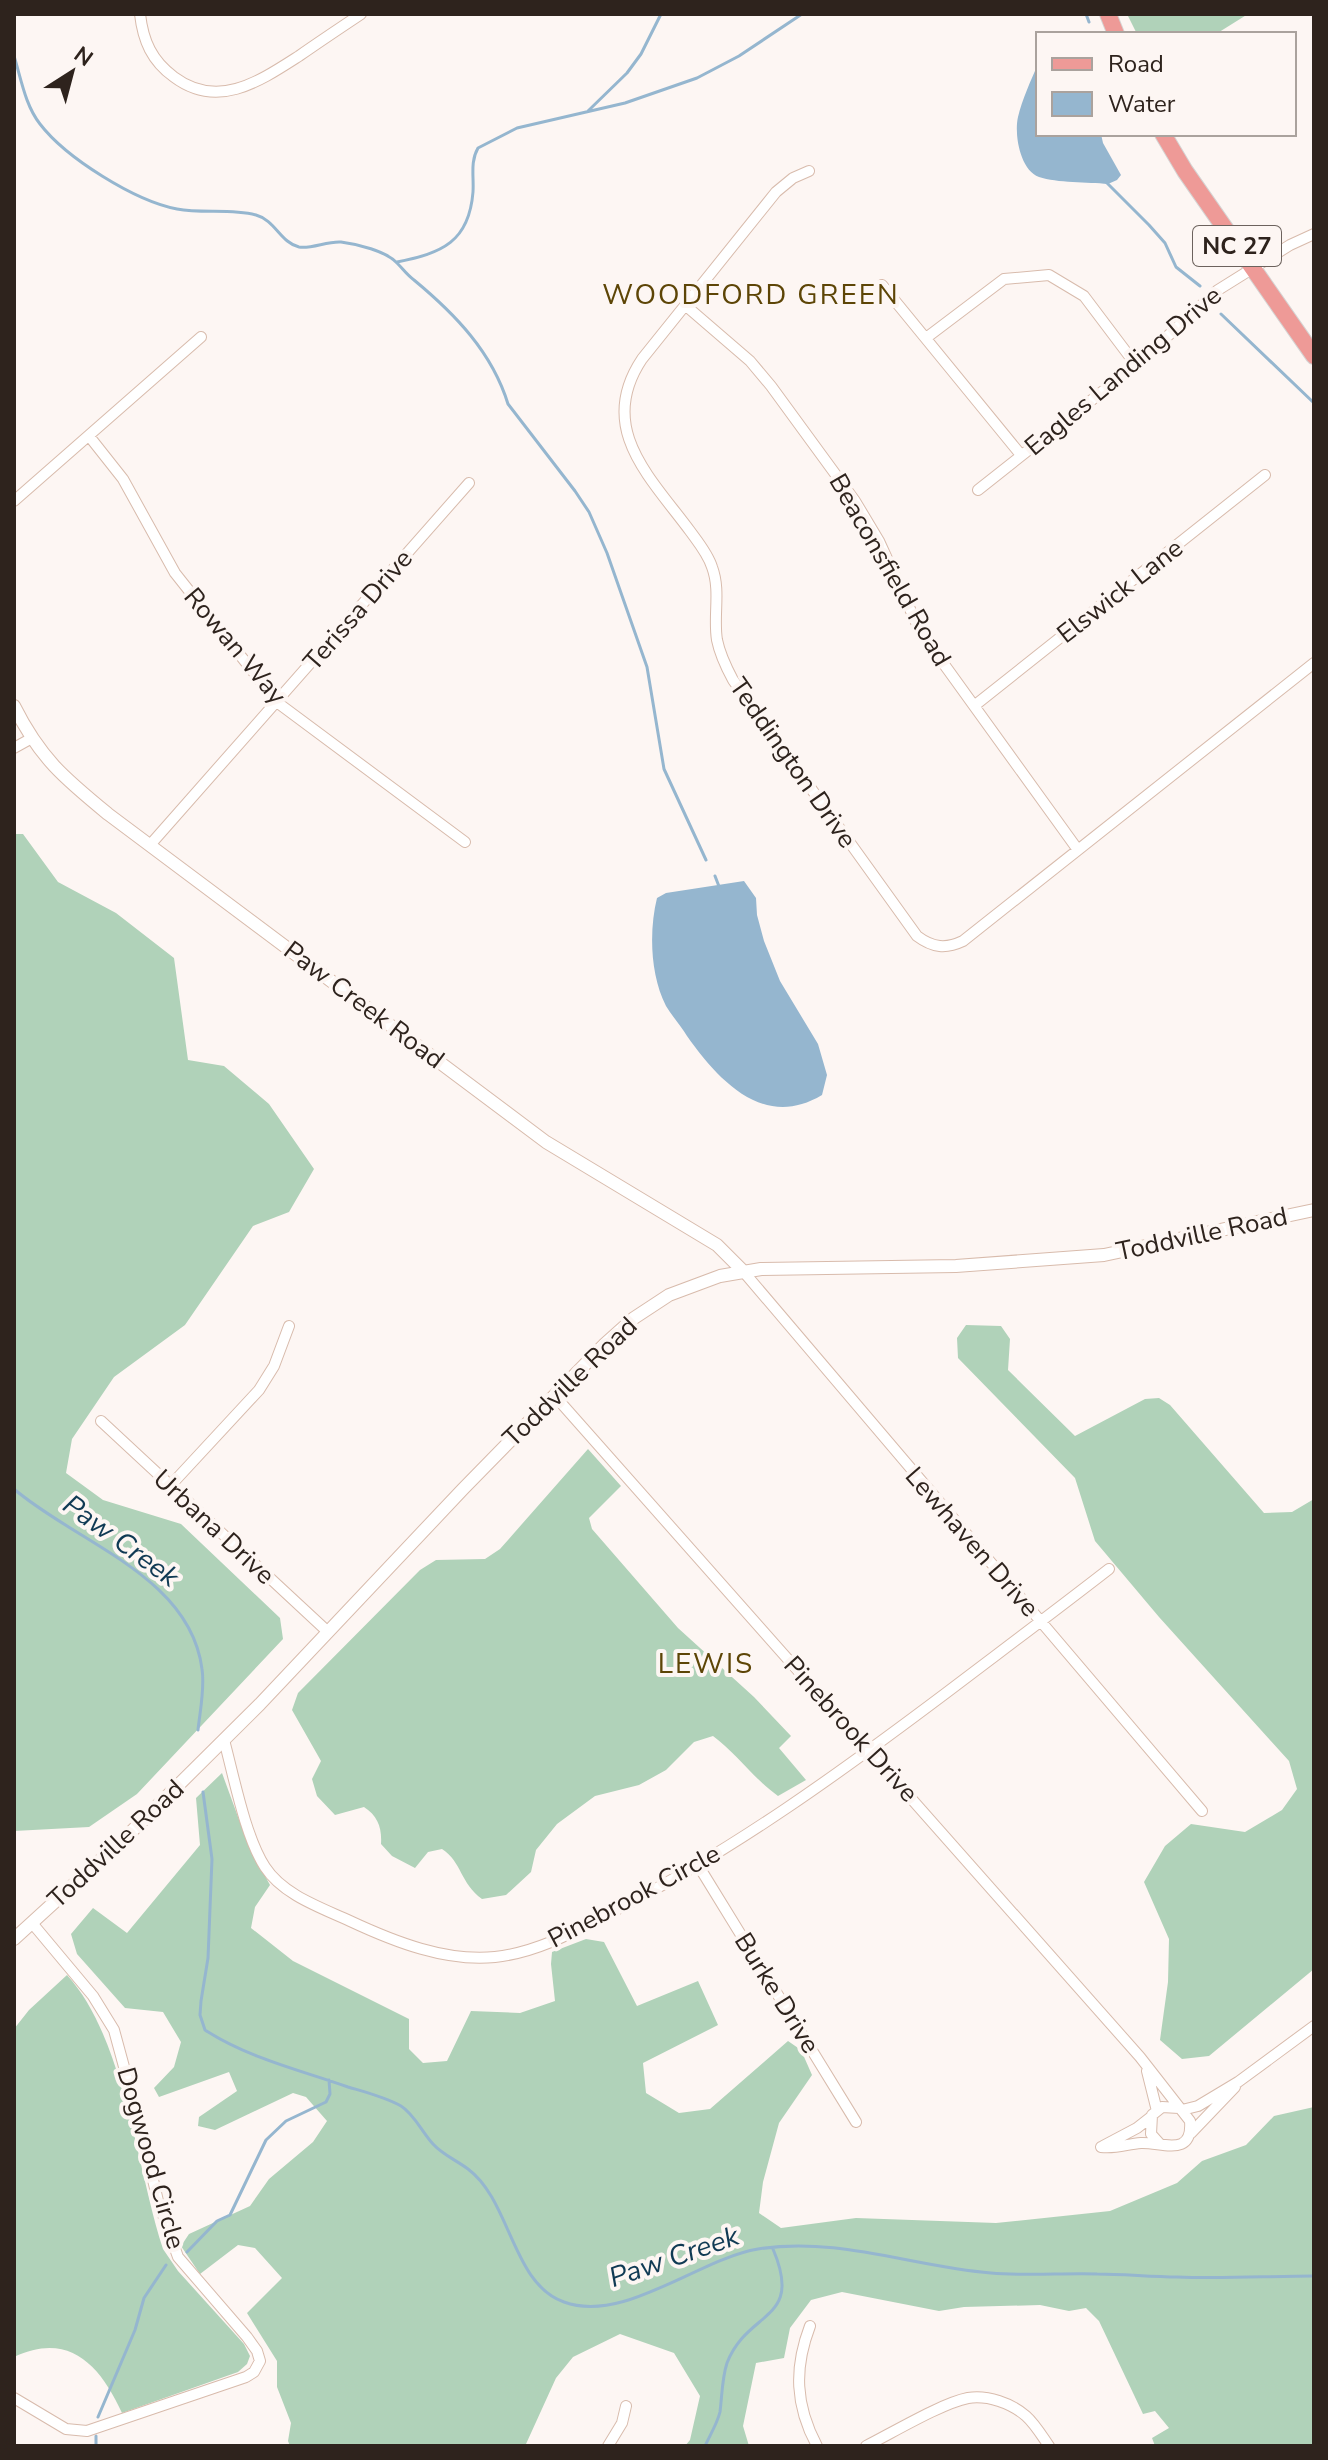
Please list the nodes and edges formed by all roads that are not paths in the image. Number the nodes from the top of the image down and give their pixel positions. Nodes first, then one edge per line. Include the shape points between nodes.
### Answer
1 (140, 14) edge
2 (361, 14) edge
3 (1164, 136) edge
4 (809, 171) dead end
5 (1314, 234) edge
6 (1252, 269) junction
7 (882, 285) dead end
8 (685, 305) junction
9 (201, 337) dead end
10 (926, 338) junction
11 (1314, 356) edge
12 (1136, 365) junction
13 (89, 436) junction
14 (1021, 455) junction
15 (1265, 475) dead end
16 (469, 483) dead end
17 (978, 490) dead end
18 (14, 501) edge
19 (1314, 663) edge
20 (278, 703) junction
21 (14, 706) edge
22 (974, 706) junction
23 (32, 738) junction
24 (14, 748) edge
25 (465, 842) dead end
26 (150, 845) junction
27 (1078, 850) junction
28 (1314, 1210) edge
29 (743, 1271) junction
30 (289, 1326) dead end
31 (554, 1395) junction
32 (101, 1421) dead end
33 (170, 1486) junction
34 (1109, 1569) dead end
35 (1041, 1622) junction
36 (328, 1632) junction
37 (224, 1740) junction
38 (869, 1751) junction
39 (1202, 1811) dead end
40 (698, 1865) junction
41 (32, 1923) junction
42 (14, 1939) edge
43 (1314, 2026) edge
44 (1146, 2065) junction
45 (1238, 2082) junction
46 (1180, 2109) junction
47 (1154, 2113) junction
48 (856, 2122) dead end
49 (1189, 2135) junction
50 (1160, 2144) junction
51 (810, 2326) dead end
52 (14, 2398) edge
53 (626, 2406) dead end
54 (608, 2446) edge
55 (817, 2446) edge
56 (866, 2446) edge
57 (1049, 2446) edge

1 - 2 street via 150,51 165,71 195,89 217,93 252,85
3 - 6 main road, NC 27
4 - 8 street, Teddington Drive via 776,192
5 - 6 street, Eagles Landing Drive
6 - 11 main road, NC 27
6 - 12 street, Eagles Landing Drive via 1218,290
7 - 10 street
8 - 22 street, Beaconsfield Road via 750,361 855,501 879,541 911,616
8 - 27 street, Teddington Drive via 628,384 628,438 638,460 707,554 716,584 717,640 725,665 917,936 935,946 963,941
9 - 13 street
10 - 12 street via 1004,279 1049,275 1084,296
10 - 14 street
12 - 14 street, Eagles Landing Drive
13 - 18 street
13 - 20 street, Rowan Way via 123,479 175,573
14 - 17 street, Eagles Landing Drive
15 - 22 street, Elswick Lane
16 - 20 street, Terissa Drive
19 - 27 street, Teddington Drive
20 - 25 street, Rowan Way
20 - 26 street, Terissa Drive
21 - 23 street, Paw Creek Road
22 - 27 street, Beaconsfield Road
23 - 24 street
23 - 26 street, Paw Creek Road via 65,779
26 - 29 street, Paw Creek Road via 546,1142 717,1245
28 - 29 street, Toddville Road via 1104,1255 971,1266
29 - 31 street, Toddville Road via 694,1284 645,1310
29 - 35 street, Lewhaven Drive
30 - 33 street via 259,1390
31 - 36 street, Toddville Road
31 - 38 street, Pinebrook Drive
32 - 33 street, Urbana Drive
33 - 36 street, Urbana Drive
34 - 35 street, Pinebrook Circle
35 - 38 street, Pinebrook Circle
35 - 39 street, Lewhaven Drive
36 - 37 street, Toddville Road
37 - 40 street, Pinebrook Circle via 247,1820 273,1877 323,1908 427,1950 493,1957 538,1947
37 - 41 street, Toddville Road
38 - 40 street, Pinebrook Circle
38 - 44 street, Pinebrook Drive
40 - 48 street, Burke Drive
41 - 42 street, Toddville Road
41 - 52 street, Dogwood Circle via 93,1996 114,2030 162,2216 178,2257 247,2337 260,2361 246,2377 87,2431 66,2429
43 - 45 street
44 - 46 street, Pinebrook Drive
44 - 47 street, Pinebrook Drive
45 - 46 street via 1198,2106
45 - 49 street
46 - 47 street via 1169,2106
46 - 49 street via 1190,2121
47 - 50 street via 1151,2134
47 - 50 street via 1101,2147
49 - 50 street via 1180,2145
51 - 55 street via 799,2360 798,2392
53 - 54 street
56 - 57 street via 969,2398 1010,2406 1026,2416

